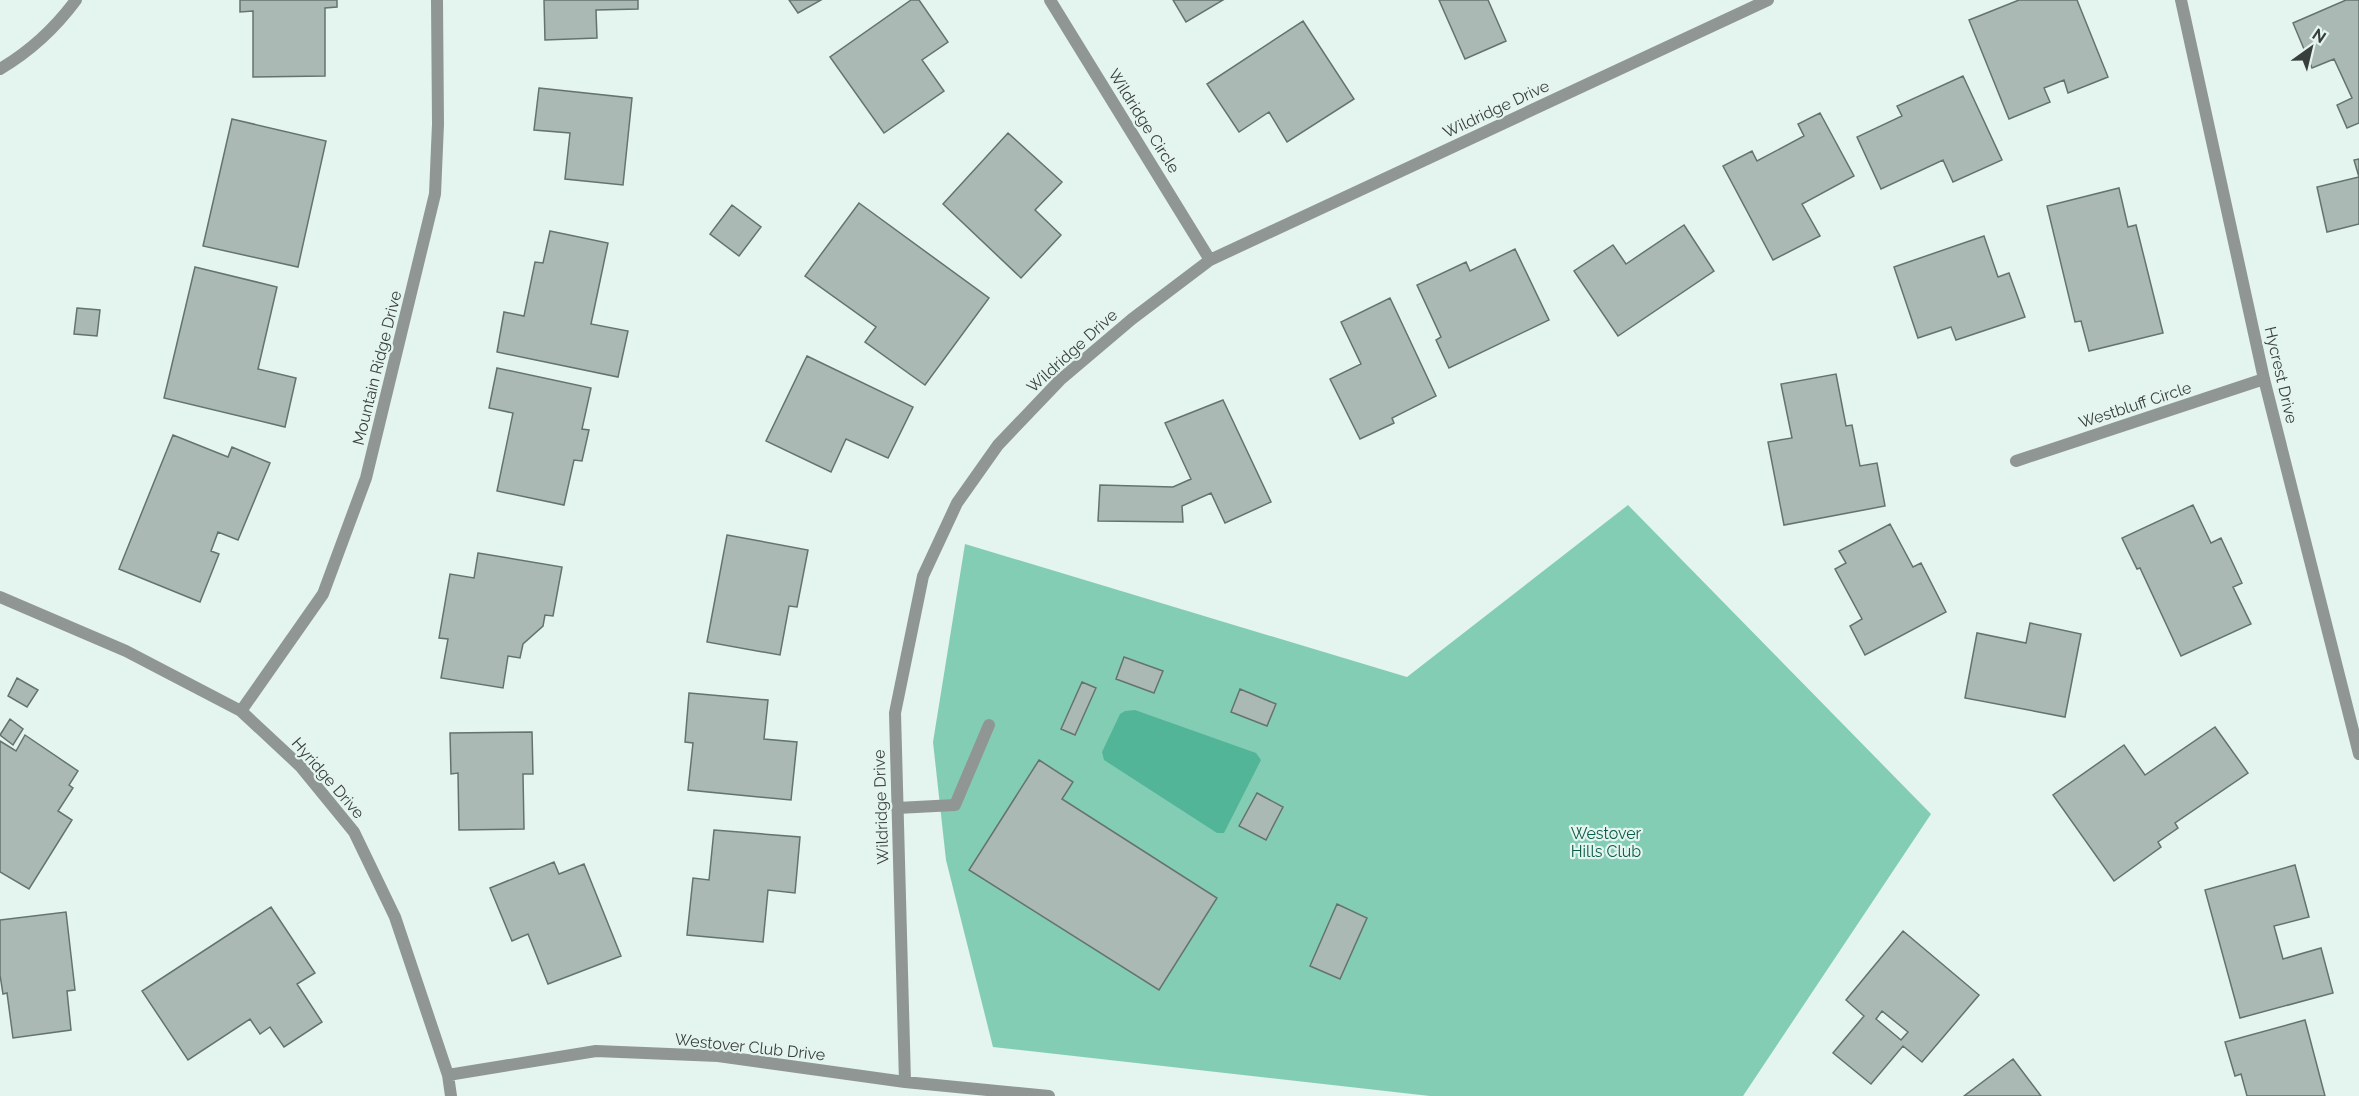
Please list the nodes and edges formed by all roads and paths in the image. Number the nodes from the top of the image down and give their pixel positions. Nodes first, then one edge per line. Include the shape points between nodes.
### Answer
1 (76, 0) edge
2 (437, 0) edge
3 (1050, 0) edge
4 (1768, 0) edge
5 (2181, 0) edge
6 (0, 69) edge
7 (1210, 260) junction
8 (2264, 380) junction
9 (2016, 461) dead end
10 (0, 597) edge
11 (241, 711) junction
12 (989, 725) dead end
13 (2359, 754) edge
14 (897, 808) junction
15 (448, 1075) junction
16 (905, 1082) junction
17 (451, 1096) edge
18 (1049, 1096) edge

1 - 6 street via 22,56
2 - 11 street, Mountain Ridge Drive via 435,194 366,478 323,594
3 - 7 street, Wildridge Circle
4 - 7 street, Wildridge Drive
5 - 8 street, Hycrest Drive
7 - 14 street, Wildridge Drive via 1060,380 998,445 957,503 922,576 895,714
8 - 9 street, Westbluff Circle
8 - 13 street, Hycrest Drive
10 - 11 street, Hyridge Drive via 126,651
11 - 15 street, Hyridge Drive via 300,766 354,832 395,917
12 - 14 street via 955,805
14 - 16 street, Wildridge Drive
15 - 16 street, Westover Club Drive via 596,1051 718,1056
15 - 17 street, Hyridge Drive
16 - 18 street, Westover Club Drive

